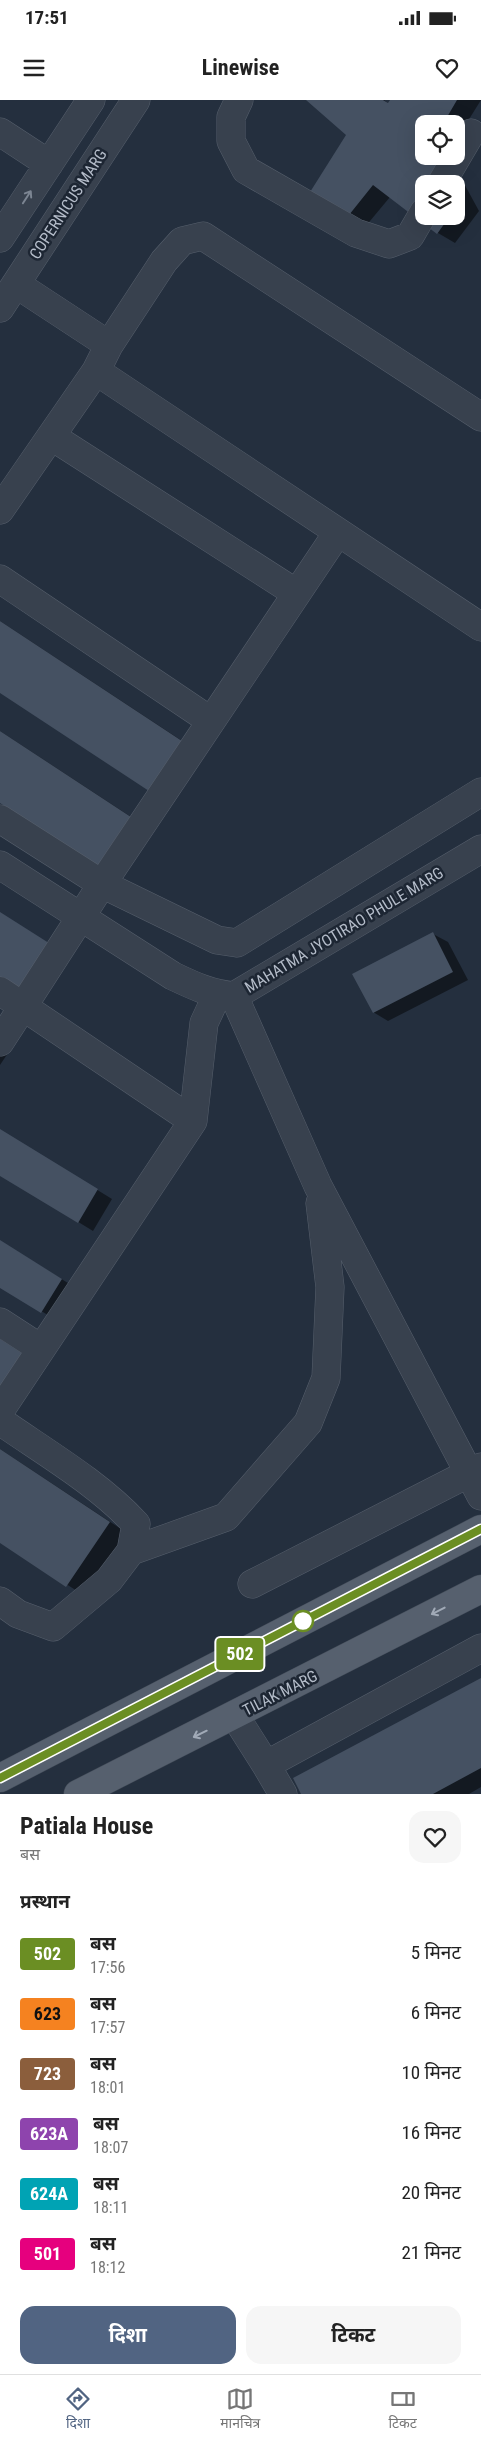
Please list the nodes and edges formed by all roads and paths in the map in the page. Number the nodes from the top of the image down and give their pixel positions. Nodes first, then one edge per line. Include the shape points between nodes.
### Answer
1 (91, 100) edge
2 (136, 100) edge
3 (239, 100) edge
4 (478, 129) edge
5 (0, 132) edge
6 (49, 164) junction
7 (446, 175) edge
8 (416, 225) edge
9 (0, 238) edge
10 (16, 284) junction
11 (0, 308) edge
12 (109, 345) junction
13 (96, 370) junction
14 (481, 417) edge
15 (51, 436) junction
16 (0, 510) edge
17 (338, 532) junction
18 (0, 579) edge
19 (296, 594) junction
20 (481, 627) edge
21 (211, 721) junction
22 (481, 792) edge
23 (0, 819) edge
24 (481, 849) edge
25 (0, 865) edge
26 (102, 884) junction
27 (79, 916) junction
28 (0, 991) edge
29 (225, 995) junction
30 (23, 1006) junction
31 (0, 1042) edge
32 (194, 1122) junction
33 (318, 1186) junction
34 (0, 1322) edge
35 (40, 1348) junction
36 (0, 1410) edge
37 (0, 1421) edge
38 (477, 1479) edge
39 (481, 1529) edge
40 (131, 1551) junction
41 (252, 1584) dead end
42 (481, 1589) edge
43 (0, 1602) edge
44 (481, 1648) edge
45 (235, 1716) junction
46 (266, 1765) junction
47 (0, 1778) edge
48 (78, 1794) edge
49 (283, 1794) edge

1 - 6 street
2 - 10 street, COPERNICUS MARG
3 - 8 street via 231,117 231,141 246,170 356,233 389,244 410,236
4 - 7 street
5 - 6 street
9 -> 6 street
10 - 11 street, COPERNICUS MARG
10 - 12 street
12 - 13 street
12 - 14 street via 164,261 182,241 203,236
13 - 15 street
13 - 17 street
15 - 16 street
15 - 19 street
17 - 19 street
17 - 20 street
18 - 21 street
19 - 21 street
21 - 26 street
22 - 26 street via 237,943 218,940
23 - 26 street
24 - 29 street, MAHATMA JYOTIRAO PHULE MARG
25 - 27 street
26 - 27 street
27 - 29 street via 173,976
27 - 30 street
28 - 30 street
29 - 32 street via 204,1023
29 - 33 street
30 - 31 street
30 - 32 street
32 - 35 street
33 - 38 street
33 - 40 street via 330,1288 326,1378 308,1423 226,1517
34 - 35 street
35 - 36 street
37 - 40 street via 123,1510 136,1524
38 - 41 street
39 - 47 main road
40 - 43 street via 108,1580 53,1627 18,1614
42 -> 45 main road, TILAK MARG
44 - 46 street
45 - 46 street
45 -> 48 main road, TILAK MARG
46 - 49 street

